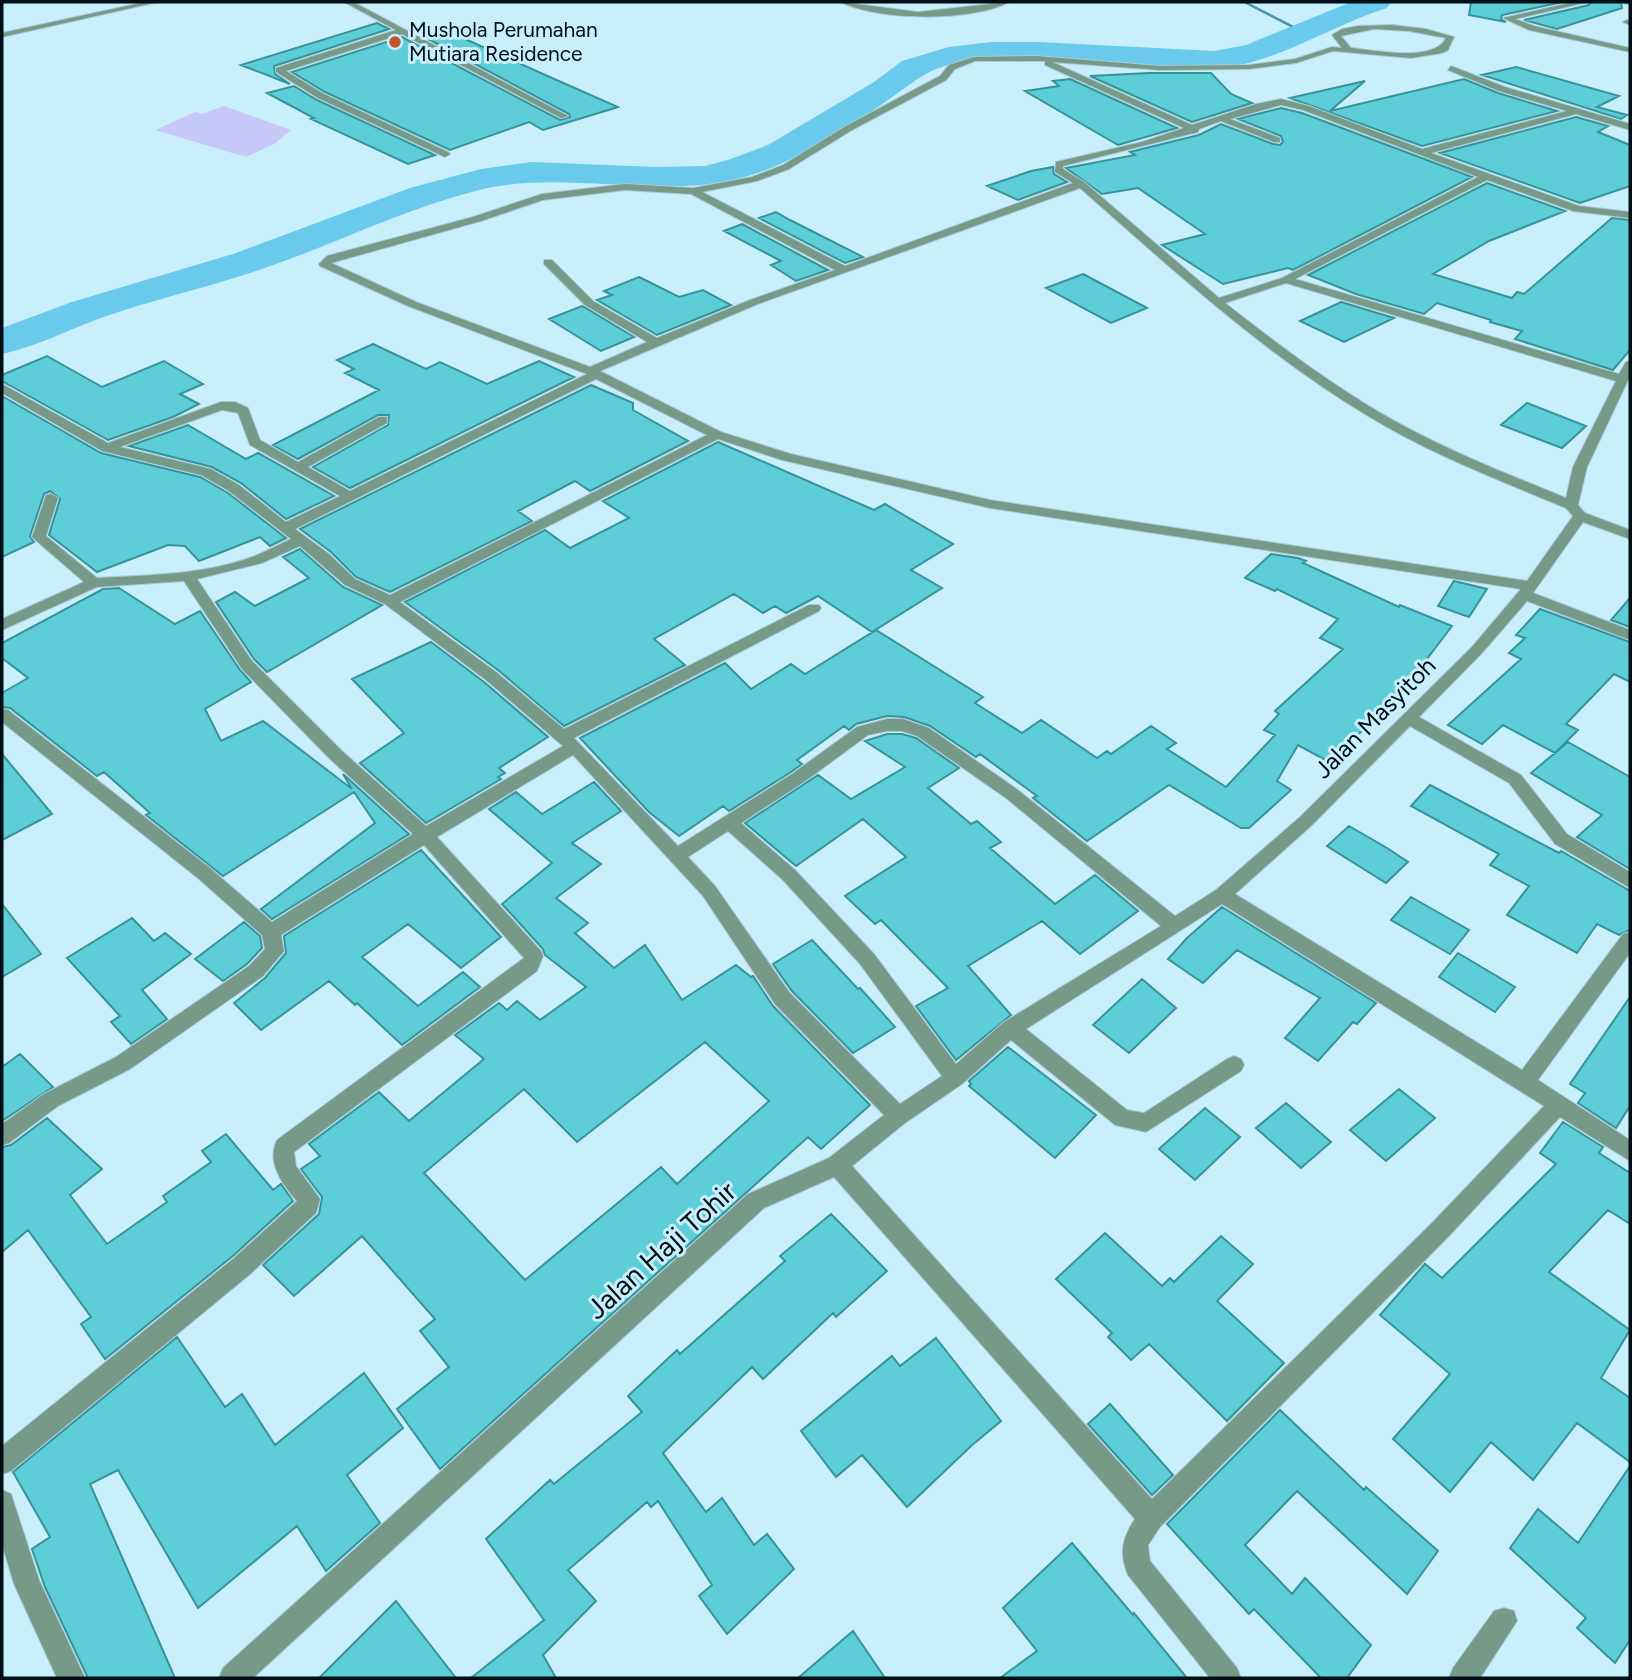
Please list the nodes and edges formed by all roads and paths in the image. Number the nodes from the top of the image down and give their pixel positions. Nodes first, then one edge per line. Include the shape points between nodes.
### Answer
1 (154, 2) edge
2 (348, 2) edge
3 (845, 2) edge
4 (1005, 2) edge
5 (1584, 2) edge
6 (402, 31) junction
7 (2, 35) edge
8 (1346, 48) junction
9 (1630, 50) edge
10 (1036, 58) junction
11 (1451, 68) dead end
12 (1576, 111) junction
13 (564, 116) dead end
14 (1223, 119) junction
15 (1630, 127) edge
16 (1195, 130) junction
17 (1276, 140) dead end
18 (1422, 152) junction
19 (445, 154) dead end
20 (1486, 177) junction
21 (1081, 184) junction
22 (692, 191) junction
23 (1630, 214) edge
24 (548, 262) dead end
25 (844, 270) junction
26 (1286, 280) junction
27 (1217, 302) junction
28 (656, 342) junction
29 (1630, 364) edge
30 (593, 372) junction
31 (1622, 379) junction
32 (2, 388) edge
33 (383, 420) dead end
34 (717, 435) junction
35 (107, 448) junction
36 (300, 466) junction
37 (350, 496) junction
38 (51, 498) dead end
39 (1576, 510) junction
40 (285, 528) junction
41 (1630, 535) edge
42 (299, 541) junction
43 (188, 576) junction
44 (94, 583) junction
45 (1527, 590) junction
46 (390, 601) junction
47 (814, 608) dead end
48 (2, 625) edge
49 (1630, 635) edge
50 (2, 714) edge
51 (1410, 719) junction
52 (569, 741) junction
53 (729, 822) junction
54 (425, 835) junction
55 (677, 855) junction
56 (1630, 881) edge
57 (1222, 895) junction
58 (1173, 925) junction
59 (271, 932) junction
60 (1630, 939) edge
61 (1012, 1028) junction
62 (1234, 1065) dead end
63 (955, 1078) junction
64 (1525, 1082) junction
65 (1559, 1104) junction
66 (898, 1116) junction
67 (2, 1136) edge
68 (1630, 1152) edge
69 (837, 1165) junction
70 (2, 1461) edge
71 (2, 1503) edge
72 (1151, 1518) junction
73 (1504, 1621) dead end
74 (71, 1678) edge
75 (233, 1678) edge
76 (1227, 1678) edge
77 (1463, 1678) edge

1 - 7 street
2 - 6 street
3 - 4 street via 906,13 964,11
5 - 9 street via 1507,18
6 - 13 street
6 - 19 street via 279,70 321,96
8 - 8 street via 1336,36 1349,29 1407,29 1450,37 1439,51 1411,56
8 - 10 street via 1249,67 1160,68
10 - 16 street
10 - 22 street via 963,62 943,78 786,167 754,179
11 - 12 street
12 - 15 street
12 - 18 street
14 - 16 street
14 - 17 street
14 - 18 street via 1259,106 1291,103
16 - 21 street via 1059,164 1058,170
18 - 20 street
20 - 23 street via 1577,209
20 - 26 street
21 - 25 street
21 - 27 street
22 - 25 street
22 - 30 street via 625,187 542,197 324,262 412,304
24 - 28 street via 589,303
25 - 28 street
26 - 27 street
26 - 31 street
27 - 39 street via 1374,415
28 - 30 street
29 - 31 street
30 - 34 street
30 - 37 street
31 - 39 street via 1580,467
32 - 35 street
33 - 36 street
34 - 45 street via 926,491
34 - 46 street
35 - 36 street via 229,405 244,411 254,442
35 - 40 street via 206,472
36 - 37 street
37 - 40 street
38 - 44 street via 39,537
39 - 41 street
39 - 45 street, Jalan Masyitoh
40 - 42 street
42 - 43 street via 257,559
42 - 46 street via 350,582
43 - 44 street
43 - 54 street via 247,665 336,755
44 - 48 street
45 - 49 street
45 - 51 street, Jalan Masyitoh
46 - 52 street
47 - 52 street
50 - 59 street via 205,874
51 - 56 street via 1515,779 1561,839
51 - 57 street, Jalan Masyitoh
52 - 54 street
52 - 55 street
53 - 55 street
53 - 58 street via 863,731 902,725 923,732 1012,794
53 - 63 street via 789,875 867,959
54 - 59 street
54 - 70 street via 528,948 534,956 530,966 284,1147 285,1169 309,1199 308,1206 241,1267
55 - 66 street via 709,891 782,998
57 - 58 street, Jalan Masyitoh
57 - 64 street
58 - 61 street, Jalan Haji Tohir
59 - 67 street via 275,951 256,971 123,1063 51,1100
60 - 64 street
61 - 62 street via 1122,1118 1146,1123
61 - 63 street, Jalan Haji Tohir
63 - 66 street, Jalan Haji Tohir
64 - 65 street
65 - 68 street
65 - 72 street via 1440,1230
66 - 69 street, Jalan Haji Tohir
69 - 72 street
69 - 75 street, Jalan Haji Tohir via 756,1201
71 - 74 street via 27,1584
72 - 76 street via 1135,1542 1137,1566
73 - 77 street

